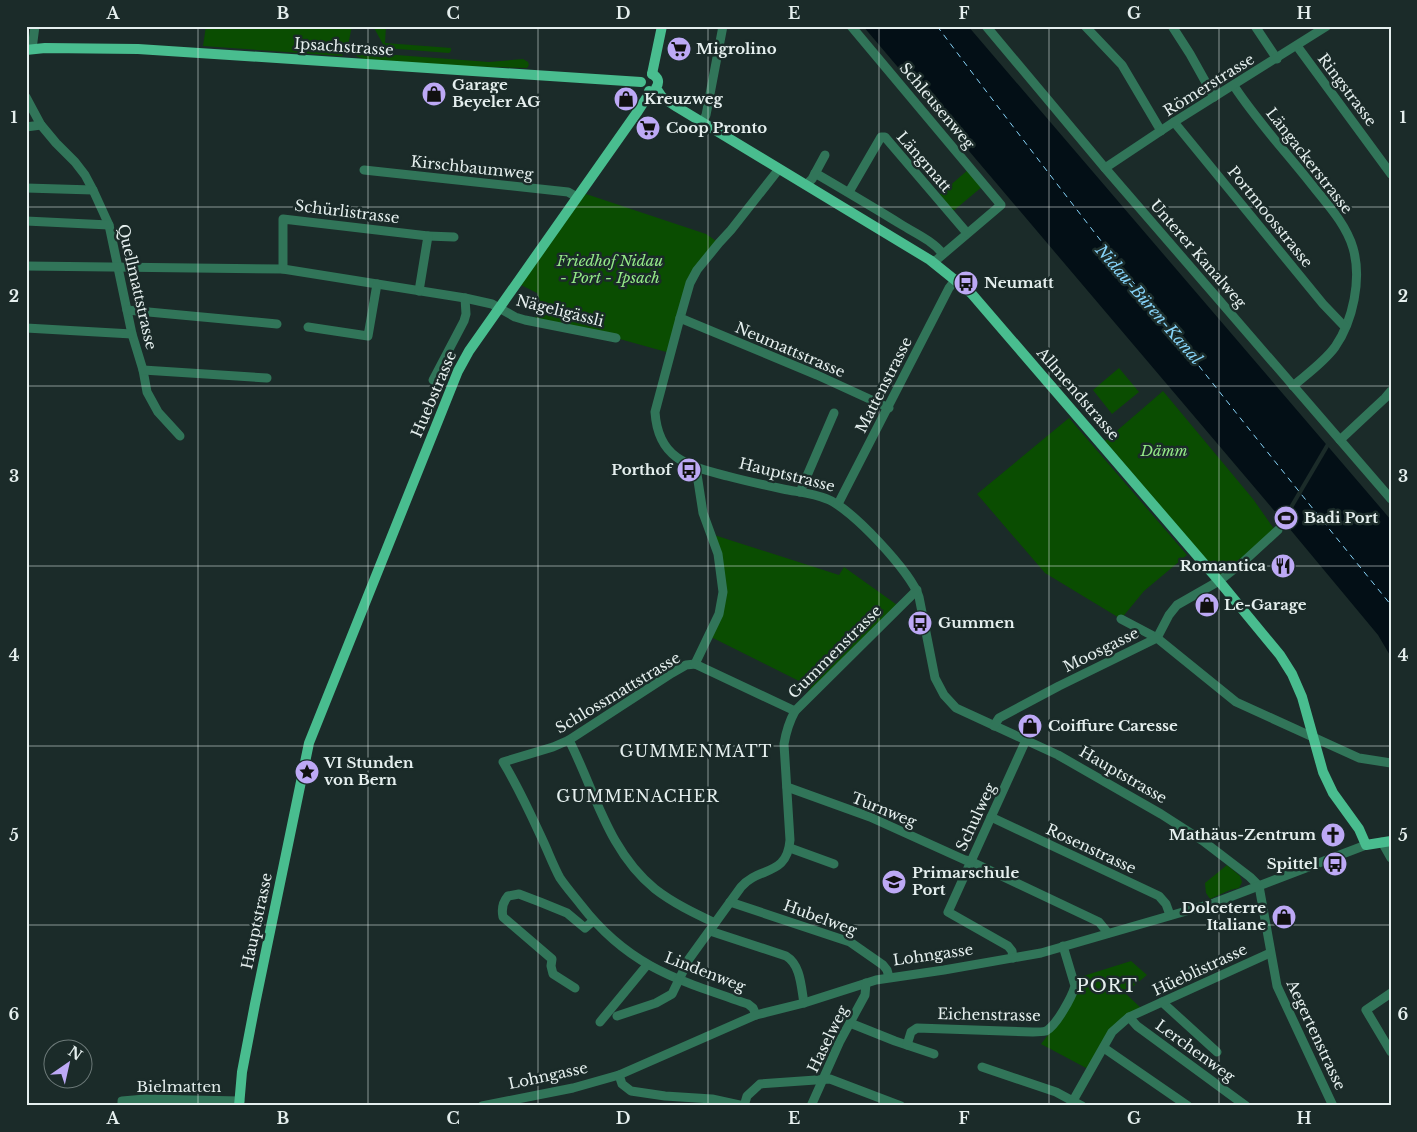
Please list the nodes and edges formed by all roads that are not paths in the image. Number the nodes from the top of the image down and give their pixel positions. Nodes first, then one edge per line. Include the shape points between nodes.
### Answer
1 (35, 26) edge
2 (662, 26) edge
3 (723, 26) edge
4 (851, 26) edge
5 (986, 26) edge
6 (1085, 26) edge
7 (1172, 26) edge
8 (1255, 26) edge
9 (1327, 26) edge
10 (1297, 46) junction
11 (29, 50) edge
12 (1276, 59) junction
13 (652, 74) junction
14 (641, 82) junction
15 (1234, 86) junction
16 (653, 90) junction
17 (26, 97) edge
18 (1214, 97) junction
19 (1174, 122) junction
20 (702, 123) junction
21 (41, 125) junction
22 (26, 127) edge
23 (1161, 131) junction
24 (825, 155) dead end
25 (1105, 168) junction
26 (779, 169) junction
27 (364, 170) dead end
28 (815, 173) junction
29 (1391, 174) edge
30 (806, 185) junction
31 (26, 188) edge
32 (93, 190) junction
33 (849, 192) junction
34 (576, 197) junction
35 (26, 221) edge
36 (109, 225) junction
37 (967, 233) junction
38 (428, 236) junction
39 (454, 237) dead end
40 (942, 254) junction
41 (934, 262) junction
42 (26, 266) edge
43 (118, 267) junction
44 (283, 269) junction
45 (956, 279) junction
46 (377, 284) junction
47 (419, 291) junction
48 (465, 298) junction
49 (498, 307) junction
50 (127, 310) junction
51 (680, 318) junction
52 (277, 324) dead end
53 (308, 327) dead end
54 (1346, 327) junction
55 (26, 328) edge
56 (132, 334) junction
57 (616, 338) dead end
58 (143, 370) junction
59 (267, 378) dead end
60 (433, 380) dead end
61 (1294, 386) junction
62 (1391, 391) edge
63 (888, 408) junction
64 (834, 413) dead end
65 (180, 436) dead end
66 (1340, 440) junction
67 (696, 468) junction
68 (800, 492) junction
69 (1389, 493) edge
70 (838, 504) junction
71 (1278, 530) dead end
72 (1219, 580) junction
73 (917, 590) junction
74 (1121, 619) dead end
75 (1157, 638) junction
76 (695, 664) junction
77 (795, 711) junction
78 (994, 726) junction
79 (1313, 738) junction
80 (569, 740) junction
81 (1026, 740) junction
82 (309, 743) joint
83 (502, 762) joint
84 (1391, 763) edge
85 (787, 787) junction
86 (991, 817) junction
87 (1386, 841) edge
88 (1366, 845) junction
89 (790, 848) junction
90 (1391, 858) edge
91 (970, 861) junction
92 (834, 864) dead end
93 (1259, 886) junction
94 (730, 902) junction
95 (1170, 915) junction
96 (594, 921) junction
97 (712, 927) junction
98 (1108, 933) junction
99 (1063, 946) junction
100 (1270, 952) junction
101 (1013, 958) junction
102 (647, 965) junction
103 (889, 977) junction
104 (678, 980) junction
105 (866, 983) junction
106 (575, 988) dead end
107 (1391, 993) edge
108 (1162, 1002) junction
109 (804, 1003) junction
110 (756, 1015) junction
111 (617, 1016) dead end
112 (1129, 1017) junction
113 (600, 1022) dead end
114 (850, 1023) junction
115 (907, 1045) junction
116 (1104, 1048) junction
117 (1217, 1052) dead end
118 (1391, 1052) edge
119 (934, 1054) dead end
120 (982, 1067) dead end
121 (619, 1075) junction
122 (822, 1079) junction
123 (240, 1103) edge
124 (1072, 1103) edge
125 (1330, 1104) edge
126 (122, 1106) edge
127 (482, 1106) edge
128 (744, 1106) edge
129 (811, 1106) edge
130 (901, 1106) edge
131 (1082, 1106) edge
132 (1188, 1106) edge
133 (1246, 1106) edge

1 - 11 street, Ipsachstrasse
2 - 13 main road
3 - 20 street
4 - 37 street, Schleusenweg via 1001,205
5 - 25 street, Unterer Kanalweg
6 - 23 street via 1122,65
7 - 18 street
8 - 12 street
9 - 10 street, Römerstrasse
10 - 12 street, Römerstrasse
10 - 29 street, Ringstrasse
11 - 14 main road, Ipsachstrasse via 138,49
12 - 15 street, Römerstrasse
13 - 14 main road via 645,75
13 - 16 main road, Allmendstrasse via 658,79
14 - 16 main road via 644,89
15 - 18 street, Römerstrasse
15 - 54 street, Längackerstrasse via 1344,228 1353,248 1356,270 1354,296
16 - 20 main road, Allmendstrasse
16 - 34 main road, Huebstrasse
17 - 21 street, Quellmattstrasse
18 - 19 street, Römerstrasse
19 - 23 street, Römerstrasse
19 - 54 street, Portmoosstrasse via 1323,304
20 - 26 main road, Allmendstrasse
21 - 22 street
21 - 32 street, Quellmattstrasse via 75,162
23 - 25 street, Römerstrasse
24 - 28 street
25 - 61 street, Unterer Kanalweg
26 - 30 main road, Allmendstrasse
26 - 51 street, Hauptstrasse via 697,270
27 - 34 street, Kirschbaumweg via 568,192
28 - 30 street
28 - 33 street
30 - 41 main road, Allmendstrasse
31 - 32 street
32 - 36 street, Quellmattstrasse
33 - 37 street, Längmatt via 882,137 885,138
33 - 40 street via 938,248
34 - 49 main road, Huebstrasse
35 - 36 street
36 - 43 street, Quellmattstrasse
37 - 40 street
38 - 39 street, Schürlistrasse
38 - 44 street, Schürlistrasse via 283,219
38 - 47 street
40 - 41 street
41 - 45 main road, Allmendstrasse
42 - 43 street
43 - 44 street
43 - 50 street, Quellmattstrasse
44 - 46 street
45 - 63 street, Mattenstrasse
45 - 72 main road, Allmendstrasse
46 - 47 street
46 - 53 street via 368,336
47 - 48 street
48 - 49 street
48 - 60 street via 464,321
49 - 57 street, Nägeligässli via 525,320
49 - 82 main road, Huebstrasse via 458,370
50 - 52 street
50 - 56 street, Quellmattstrasse
51 - 63 street, Neumattstrasse
51 - 67 street, Hauptstrasse via 655,412 656,427 669,450
54 - 61 street, Längackerstrasse via 1333,349
55 - 56 street
56 - 58 street, Quellmattstrasse
58 - 59 street
58 - 65 street, Quellmattstrasse via 147,392 158,412
61 - 66 street, Unterer Kanalweg
62 - 66 street
63 - 70 street, Mattenstrasse
64 - 68 street
66 - 69 street, Unterer Kanalweg
67 - 68 street, Hauptstrasse
67 - 76 street, Schlossmattstrasse via 703,513 718,554 723,592 719,614
68 - 70 street, Hauptstrasse
70 - 73 street, Hauptstrasse via 899,563
71 - 72 street, Moosgasse
72 - 75 street, Moosgasse via 1177,605
72 - 79 main road, Allmendstrasse via 1287,666 1302,697
73 - 77 street, Gummenstrasse
73 - 78 street, Hauptstrasse via 935,678 944,695 956,708
74 - 75 street
75 - 78 street, Moosgasse via 999,718
75 - 79 street via 1236,702
76 - 77 street
76 - 80 street, Schlossmattstrasse via 672,673
77 - 85 street, Gummenstrasse via 786,729 784,744
78 - 81 street, Hauptstrasse
79 - 84 street via 1358,758
79 - 88 main road, Allmendstrasse via 1326,779
80 - 83 street, Schlossmattstrasse
80 - 97 street via 608,830 630,863 670,900
81 - 86 street, Schulweg
81 - 93 street, Hauptstrasse via 1161,814 1209,845
82 - 123 main road, Hauptstrasse via 255,1004 242,1072
83 - 96 street, Lindenweg via 518,786 561,878
85 - 89 street, Gummenstrasse
85 - 91 street, Turnweg via 868,817
86 - 91 street, Schulweg
86 - 95 street, Rosenstrasse via 1159,896
87 - 88 main road, Lohngasse
87 - 90 street
88 - 93 street, Lohngasse
89 - 92 street
89 - 94 street via 781,864 744,884
91 - 98 street, Turnweg via 1100,922
91 - 101 street, Schulweg via 948,912 1008,946
93 - 95 street, Lohngasse
93 - 100 street, Aegertenstrasse
94 - 97 street
94 - 103 street, Hubelweg via 850,942 883,965
95 - 98 street, Lohngasse
96 - 102 street, Lindenweg via 623,949
96 - 106 street via 585,928 567,913 519,894 508,896 503,905 504,917 552,959 553,974
97 - 104 street
97 - 109 street via 792,960 796,965
98 - 99 street, Lohngasse
99 - 101 street, Lohngasse
99 - 115 street, Eichenstrasse via 1075,986 1048,1030 916,1028 911,1032
100 - 108 street, Hüeblistrasse
100 - 125 street, Aegertenstrasse via 1277,986
101 - 103 street, Lohngasse
102 - 104 street, Lindenweg
102 - 113 street
103 - 105 street, Lohngasse
104 - 110 street, Lindenweg via 748,1004
104 - 111 street via 672,994
105 - 109 street, Lohngasse
105 - 114 street, Haselweg via 865,995
107 - 118 street via 1366,1010
108 - 112 street, Hüeblistrasse
108 - 117 street
109 - 110 street, Lohngasse
110 - 121 street, Lohngasse
112 - 116 street, Hüeblistrasse via 1112,1032
112 - 133 street, Lerchenweg
114 - 115 street
114 - 122 street, Haselweg
115 - 119 street
116 - 124 street, Hüeblistrasse
116 - 132 street
120 - 124 street via 1056,1092
121 - 127 street, Lohngasse via 573,1088
121 - 128 street via 622,1084 632,1091 712,1099
122 - 128 street via 760,1084 747,1096
122 - 129 street, Haselweg
122 - 130 street via 830,1079
123 - 126 street, Bielmatten via 145,1099 122,1102
124 - 131 street

